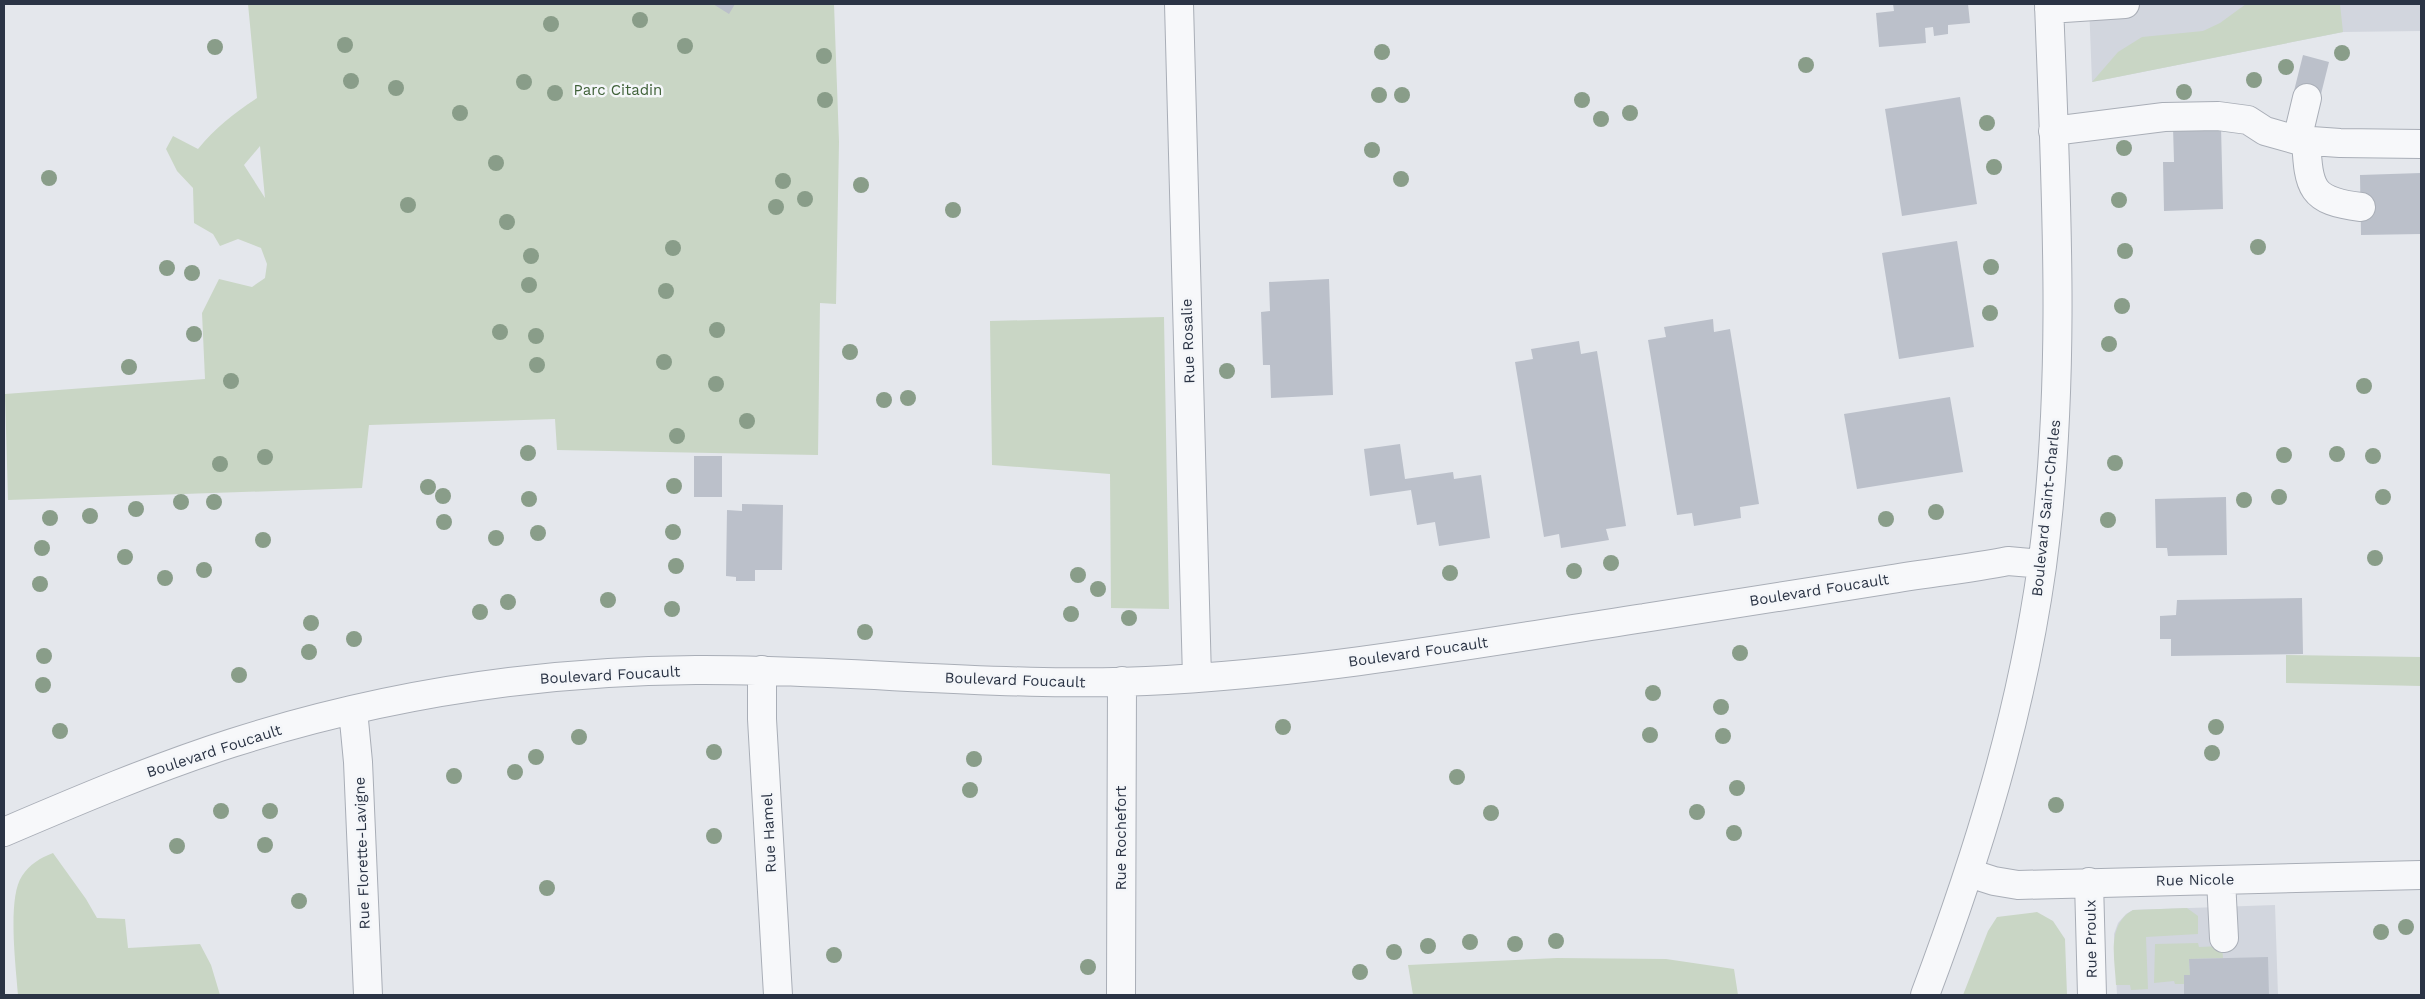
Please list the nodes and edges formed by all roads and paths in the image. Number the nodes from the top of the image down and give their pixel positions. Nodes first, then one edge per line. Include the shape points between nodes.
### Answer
1 (1179, 4) edge
2 (2125, 4) edge
3 (2134, 4) edge
4 (2049, 6) edge
5 (2306, 98) dead end
6 (2053, 131) junction
7 (2301, 140) junction
8 (2421, 144) edge
9 (2360, 207) dead end
10 (2042, 564) junction
11 (762, 670) junction
12 (1197, 678) junction
13 (1122, 681) junction
14 (353, 710) junction
15 (4, 832) edge
16 (1969, 873) junction
17 (2421, 875) edge
18 (2222, 880) junction
19 (2089, 882) junction
20 (2224, 938) dead end
21 (368, 995) edge
22 (778, 995) edge
23 (1121, 995) edge
24 (1925, 995) edge
25 (2092, 995) edge

1 - 12 street, Rue Rosalie
2 - 3 street
2 - 4 street
4 - 6 street, Boulevard Saint-Charles
5 - 7 street
6 - 7 street via 2164,117 2218,116 2248,120 2265,131
6 - 10 street, Boulevard Saint-Charles via 2059,341
7 - 8 street
7 - 9 street via 2308,174 2323,198 2336,204
10 - 12 street, Boulevard Foucault via 2008,561 1390,657
10 - 16 street, Boulevard Saint-Charles via 2012,724 1987,820
11 - 13 street, Boulevard Foucault via 1062,682
11 - 14 street, Boulevard Foucault via 654,671 538,679 436,692
11 - 22 street, Rue Hamel
12 - 13 street, Boulevard Foucault
13 - 23 street, Rue Rochefort
14 - 15 street, Boulevard Foucault via 211,750
14 - 21 street, Rue Florette-Lavigne
16 - 19 street, Rue Nicole via 2018,885
16 - 24 street, Boulevard Saint-Charles
17 - 18 street, Rue Nicole
18 - 19 street, Rue Nicole
18 - 20 street
19 - 25 street, Rue Proulx

